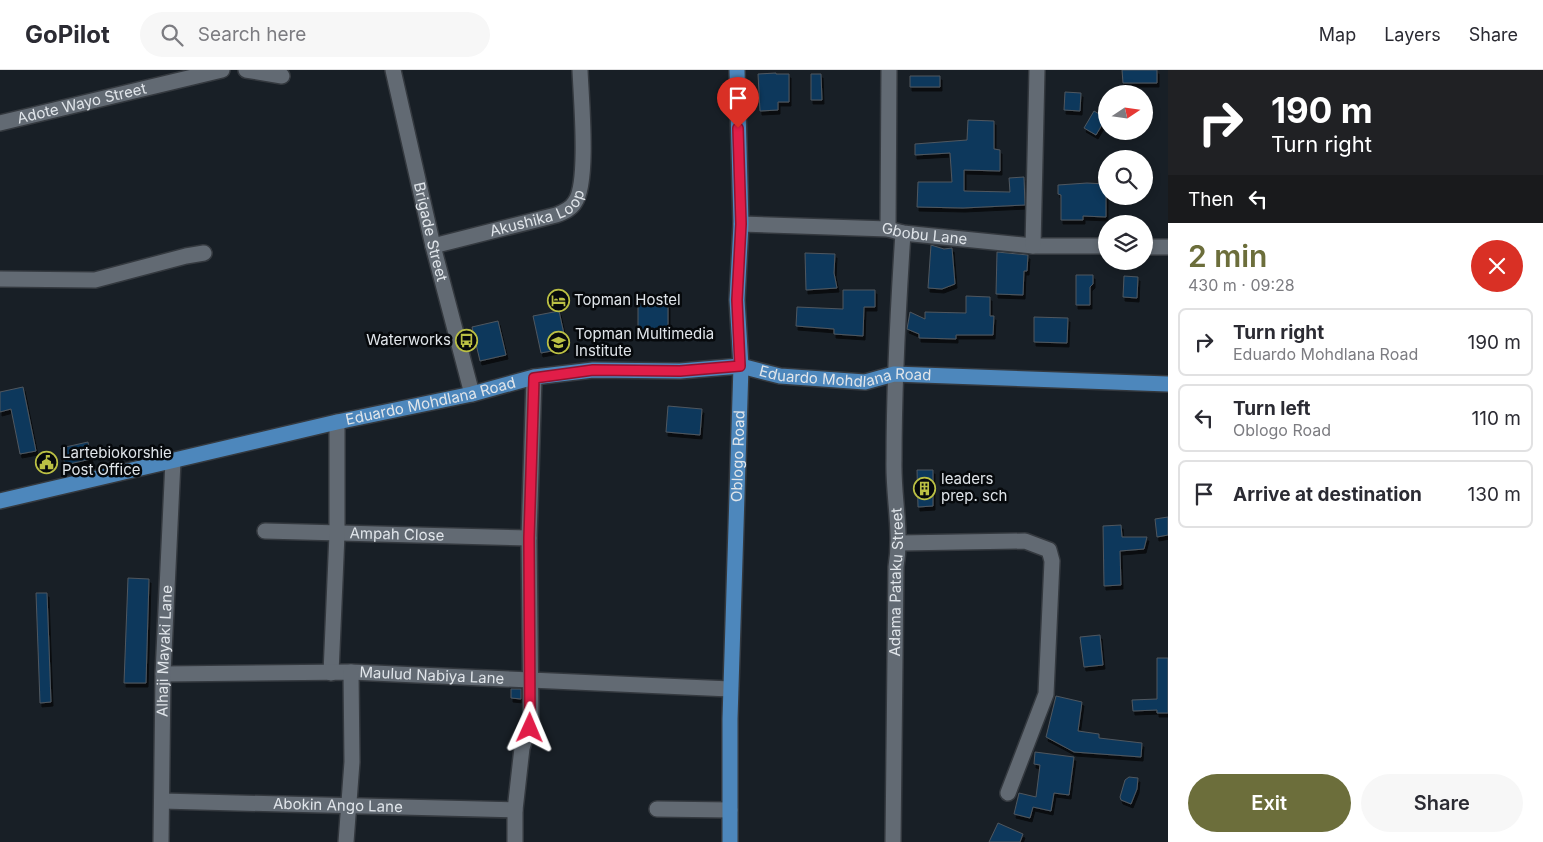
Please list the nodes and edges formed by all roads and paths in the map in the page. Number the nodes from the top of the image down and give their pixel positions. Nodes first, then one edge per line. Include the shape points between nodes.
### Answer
1 (222, 70) edge
2 (246, 70) edge
3 (394, 70) edge
4 (580, 70) edge
5 (737, 70) edge
6 (889, 70) edge
7 (1037, 70) edge
8 (282, 76) dead end
9 (0, 122) edge
10 (741, 224) junction
11 (895, 231) junction
12 (433, 246) junction
13 (1033, 246) junction
14 (1098, 246) edge
15 (1153, 247) edge
16 (1168, 247) edge
17 (204, 253) dead end
18 (0, 280) edge
19 (740, 366) junction
20 (894, 374) junction
21 (534, 378) junction
22 (1168, 384) edge
23 (472, 394) junction
24 (337, 422) junction
25 (173, 461) junction
26 (0, 501) edge
27 (265, 531) dead end
28 (337, 534) junction
29 (529, 538) junction
30 (900, 543) junction
31 (331, 672) junction
32 (351, 672) junction
33 (163, 674) junction
34 (529, 680) junction
35 (730, 689) junction
36 (1008, 792) dead end
37 (162, 802) junction
38 (348, 805) junction
39 (657, 809) dead end
40 (515, 810) junction
41 (730, 810) junction
42 (161, 842) edge
43 (346, 842) edge
44 (515, 842) edge
45 (730, 842) edge
46 (893, 842) edge

1 - 9 street, Adote Wayo Street
2 - 8 street
3 - 12 street, Brigade Street
4 - 12 street, Akushika Loop via 582,177 576,202 556,215
5 - 10 main road, Oblogo Road
6 - 11 street, Adama Pataku Street
7 - 13 street
10 - 11 street, Gbobu Lane
10 - 19 main road, Oblogo Road via 737,300
11 - 13 street, Gbobu Lane
11 - 20 street, Adama Pataku Street
12 - 23 street, Brigade Street
13 - 14 street, Gbobu Lane
15 - 16 street
17 - 18 street via 95,280
19 - 20 main road, Eduardo Mohdlana Road via 780,376 865,382
19 - 21 main road, Eduardo Mohdlana Road via 680,371 593,370
19 - 35 main road, Oblogo Road
20 - 22 main road, Eduardo Mohdlana Road
20 - 30 street, Adama Pataku Street via 894,479
21 - 23 main road, Eduardo Mohdlana Road
21 - 29 street
23 - 24 main road, Eduardo Mohdlana Road
24 - 25 main road, Eduardo Mohdlana Road
24 - 28 street
25 - 26 main road, Eduardo Mohdlana Road
25 - 33 street, Alhaji Mayaki Lane
27 - 28 street, Ampah Close
28 - 29 street, Ampah Close
28 - 31 street
29 - 34 street
30 - 36 street via 1024,541 1048,550 1052,561 1046,694
30 - 46 street, Adama Pataku Street via 896,567
31 - 32 street, Maulud Nabiya Lane
31 - 33 street, Maulud Nabiya Lane
32 - 34 street, Maulud Nabiya Lane
32 - 38 street via 352,762
33 - 37 street, Alhaji Mayaki Lane
34 - 35 street, Maulud Nabiya Lane
34 - 40 street via 530,720 522,748
35 - 41 main road, Oblogo Road
37 - 38 street, Abokin Ango Lane
37 - 42 street, Alhaji Mayaki Lane
38 - 40 street, Abokin Ango Lane
38 - 43 street
39 - 41 street
40 - 44 street
41 - 45 main road, Oblogo Road

